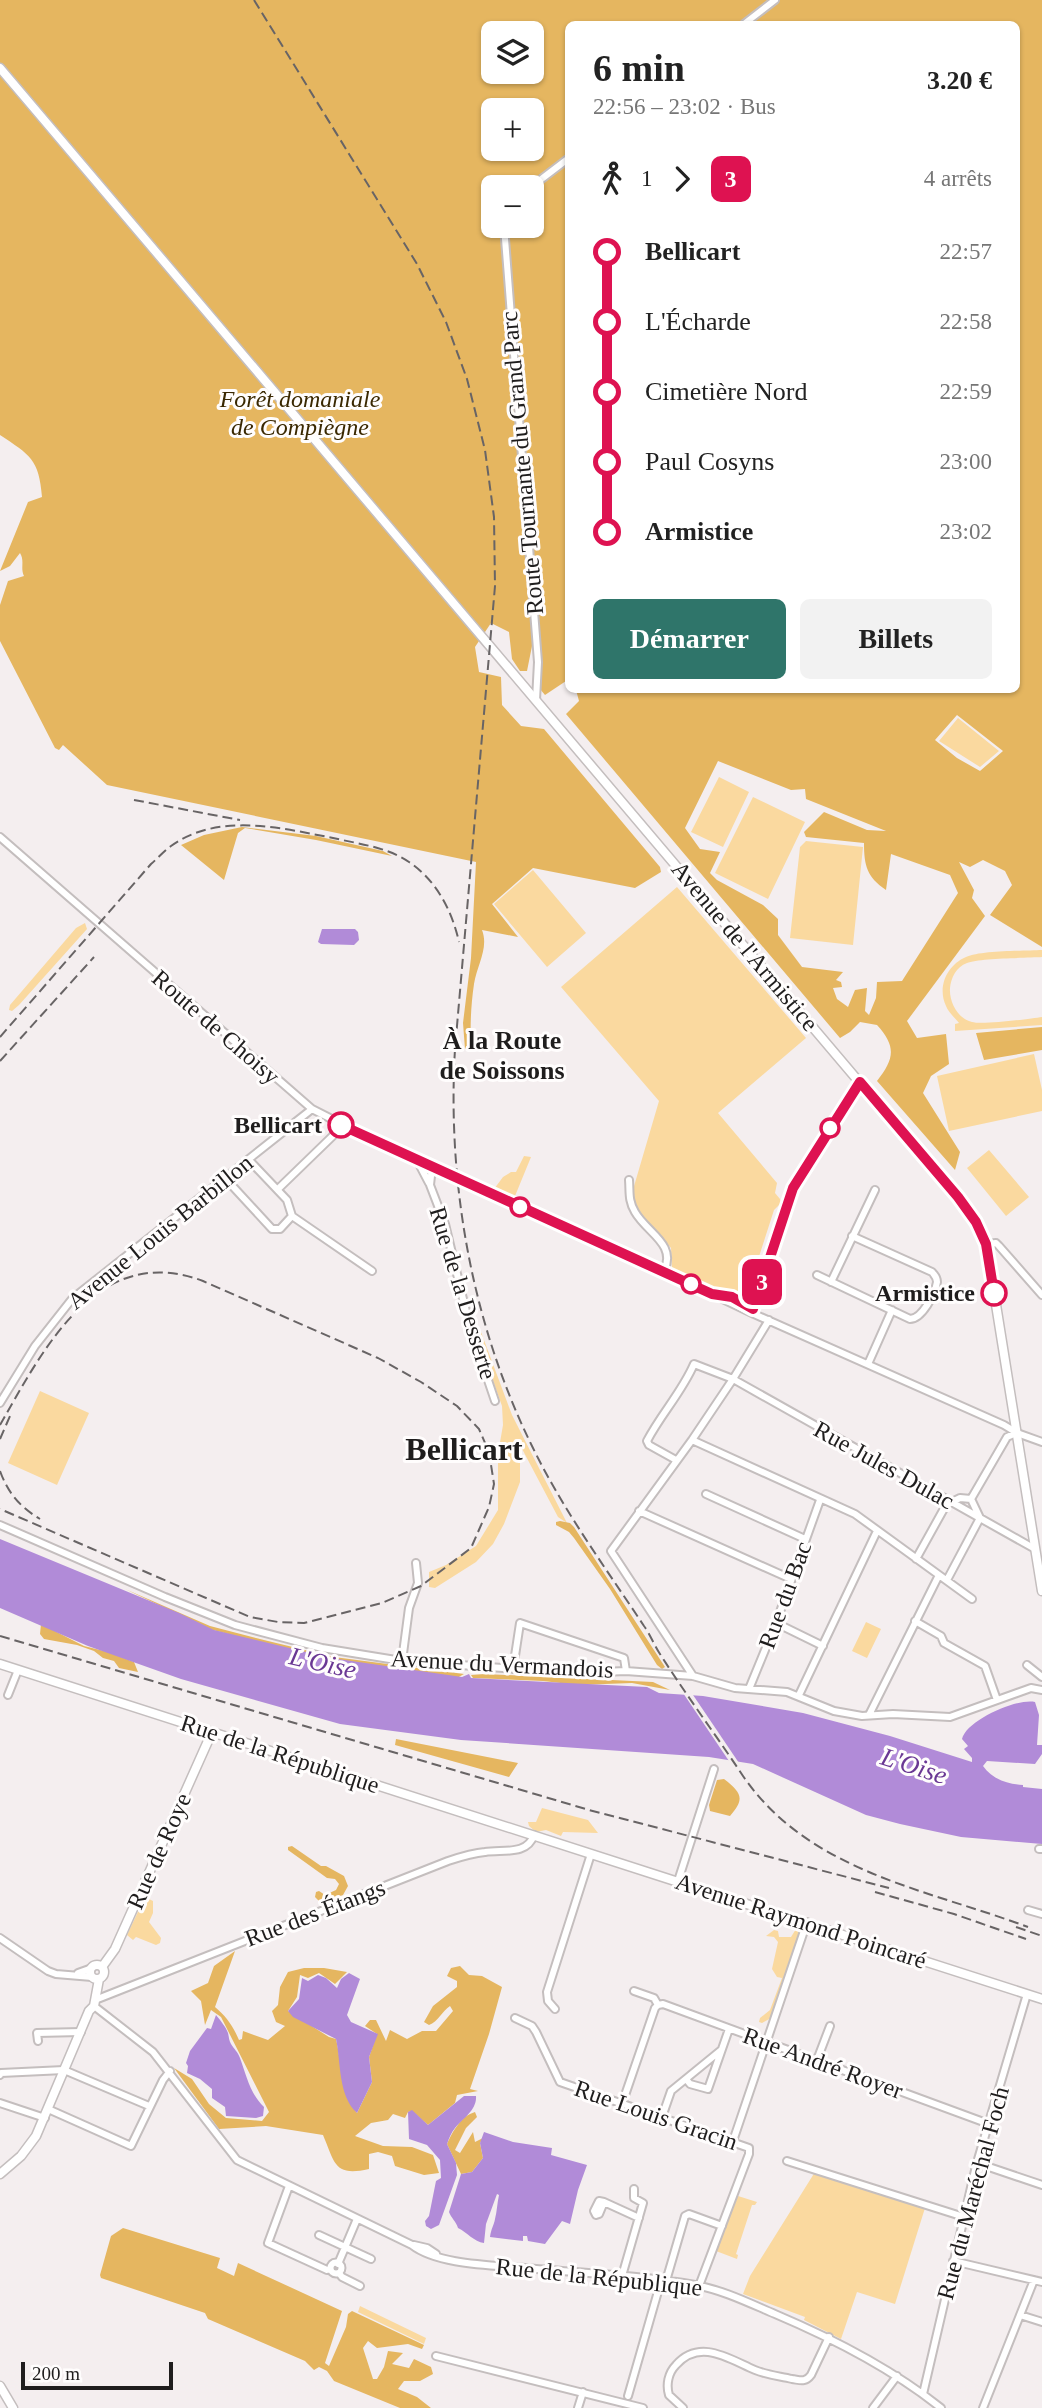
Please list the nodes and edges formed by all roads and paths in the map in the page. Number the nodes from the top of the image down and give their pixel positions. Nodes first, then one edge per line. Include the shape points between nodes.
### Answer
1 (775, 0) edge
2 (748, 21) edge
3 (0, 68) edge
4 (565, 162) edge
5 (544, 177) edge
6 (505, 238) edge
7 (536, 700) junction
8 (0, 837) edge
9 (860, 1082) junction
10 (312, 1109) junction
11 (343, 1126) junction
12 (250, 1160) junction
13 (418, 1161) junction
14 (432, 1167) junction
15 (225, 1178) junction
16 (629, 1183) dead end
17 (430, 1185) junction
18 (278, 1189) junction
19 (875, 1190) dead end
20 (292, 1216) junction
21 (852, 1236) junction
22 (987, 1248) junction
23 (372, 1271) dead end
24 (664, 1271) junction
25 (817, 1275) dead end
26 (831, 1282) junction
27 (1042, 1295) edge
28 (892, 1310) junction
29 (755, 1312) junction
30 (769, 1320) junction
31 (868, 1364) junction
32 (733, 1379) junction
33 (495, 1401) dead end
34 (0, 1404) edge
35 (1017, 1433) junction
36 (692, 1440) junction
37 (1042, 1442) edge
38 (676, 1460) junction
39 (706, 1494) dead end
40 (971, 1499) junction
41 (820, 1500) junction
42 (949, 1501) junction
43 (639, 1511) junction
44 (980, 1518) junction
45 (0, 1525) edge
46 (877, 1531) junction
47 (805, 1539) junction
48 (1035, 1549) junction
49 (916, 1559) junction
50 (416, 1563) dead end
51 (939, 1575) junction
52 (791, 1580) junction
53 (947, 1580) junction
54 (1042, 1591) edge
55 (972, 1599) dead end
56 (915, 1621) junction
57 (776, 1623) junction
58 (823, 1646) junction
59 (402, 1647) junction
60 (391, 1659) junction
61 (402, 1661) junction
62 (0, 1664) edge
63 (1027, 1665) dead end
64 (513, 1669) junction
65 (18, 1670) junction
66 (626, 1671) junction
67 (692, 1676) junction
68 (1042, 1678) edge
69 (1031, 1688) junction
70 (749, 1689) junction
71 (1042, 1690) edge
72 (8, 1695) dead end
73 (799, 1695) junction
74 (997, 1700) junction
75 (869, 1715) junction
76 (212, 1732) junction
77 (714, 1769) dead end
78 (534, 1835) junction
79 (560, 1844) joint
80 (591, 1854) junction
81 (678, 1881) junction
82 (1028, 1910) dead end
83 (1042, 1913) edge
84 (807, 1922) junction
85 (0, 1938) edge
86 (96, 1973) junction
87 (634, 1991) dead end
88 (1027, 1994) junction
89 (1042, 1999) edge
90 (94, 2003) junction
91 (658, 2005) junction
92 (555, 2009) dead end
93 (515, 2018) dead end
94 (830, 2026) dead end
95 (729, 2029) junction
96 (81, 2032) junction
97 (38, 2042) dead end
98 (766, 2042) junction
99 (720, 2051) junction
100 (817, 2060) junction
101 (64, 2070) junction
102 (170, 2071) junction
103 (0, 2075) edge
104 (686, 2079) junction
105 (0, 2103) edge
106 (622, 2104) junction
107 (149, 2106) junction
108 (48, 2109) junction
109 (663, 2117) junction
110 (45, 2118) junction
111 (989, 2124) junction
112 (733, 2141) junction
113 (787, 2161) dead end
114 (977, 2163) junction
115 (0, 2174) edge
116 (1042, 2185) edge
117 (289, 2186) junction
118 (634, 2189) dead end
119 (634, 2198) junction
120 (604, 2202) dead end
121 (630, 2214) junction
122 (964, 2217) junction
123 (639, 2218) junction
124 (357, 2219) junction
125 (722, 2226) junction
126 (319, 2235) dead end
127 (344, 2247) junction
128 (371, 2259) dead end
129 (953, 2261) junction
130 (338, 2264) junction
131 (330, 2269) junction
132 (339, 2273) junction
133 (622, 2276) junction
134 (663, 2281) junction
135 (1038, 2281) edge
136 (360, 2286) dead end
137 (699, 2286) junction
138 (1020, 2315) junction
139 (1042, 2322) edge
140 (829, 2337) junction
141 (436, 2356) dead end
142 (897, 2376) junction
143 (0, 2386) edge
144 (583, 2392) junction
145 (923, 2394) junction
146 (628, 2396) dead end
147 (13, 2408) edge
148 (578, 2408) edge
149 (643, 2408) edge
150 (683, 2408) edge
151 (873, 2408) edge
152 (941, 2408) edge
153 (983, 2408) edge

1 - 2 street
3 - 7 main road, Avenue de l'Armistice
4 - 5 street
6 - 7 street, Route Tournante du Grand Parc via 538,662
7 - 9 main road, Avenue de l'Armistice
8 - 10 street, Route de Choisy
9 - 22 main road, Avenue de l'Armistice via 971,1214
9 - 29 street via 793,1188
10 - 11 street, Route de Choisy
10 - 12 street, Avenue Louis Barbillon
11 - 13 street, Route de Choisy
11 - 18 street
12 - 15 street, Avenue Louis Barbillon
12 - 18 street
13 - 14 street, Route de Choisy
13 - 17 street, Rue de la Desserte
14 - 17 street, Rue de la Desserte
14 - 24 street, Route de Choisy
15 - 20 street via 272,1229 281,1229
15 - 34 street, Avenue Louis Barbillon via 72,1299 35,1346
16 - 24 street via 628,1195 636,1215 666,1249 669,1258
17 - 33 street, Rue de la Desserte
18 - 20 street
19 - 21 street
20 - 23 street
21 - 26 street
21 - 28 street via 936,1277 916,1319
22 - 27 street via 996,1243
22 - 35 main road, Avenue de l'Armistice
24 - 29 street, Route de Choisy via 712,1294 732,1297
25 - 26 street
26 - 28 street
28 - 31 street
29 - 30 street, Route de Choisy
30 - 31 street, Route de Choisy
30 - 32 street
31 - 35 street, Route de Choisy
32 - 36 street
32 - 38 street, Rue Jules Dulac via 694,1364 647,1441
32 - 42 street, Rue Jules Dulac
35 - 37 street, Route de Choisy
35 - 40 street via 1007,1437
35 - 48 main road, Avenue de l'Armistice
36 - 38 street
36 - 41 street
38 - 43 street
39 - 47 street
40 - 42 street
40 - 44 street
41 - 46 street via 855,1514
41 - 47 street, Rue du Bac
42 - 44 street, Rue Jules Dulac
42 - 49 street
43 - 52 street
43 - 67 street via 611,1554
44 - 48 street, Rue Jules Dulac
44 - 53 street
45 - 60 street, Avenue du Vermandois via 235,1625 297,1643
46 - 49 street
46 - 58 street
47 - 52 street, Rue du Bac
48 - 54 main road, Avenue de l'Armistice
49 - 51 street
50 - 59 street via 418,1583
51 - 53 street
51 - 56 street
52 - 57 street, Rue du Bac
53 - 55 street
56 - 74 street via 985,1666
56 - 75 street
57 - 58 street
57 - 70 street, Rue du Bac
58 - 73 street
59 - 60 street
59 - 61 street
60 - 61 street, Avenue du Vermandois
61 - 64 street, Avenue du Vermandois
62 - 65 main road, Rue de la République
63 - 68 street
64 - 66 street, Avenue du Vermandois
64 - 66 street via 520,1623 624,1658
65 - 72 street
65 - 76 main road, Rue de la République
66 - 67 street, Avenue du Vermandois
67 - 70 street, Avenue du Vermandois
68 - 69 street
69 - 71 street
69 - 74 street, Avenue du Vermandois
70 - 73 street, Avenue du Vermandois
73 - 75 street, Avenue du Vermandois via 834,1711
74 - 75 street, Avenue du Vermandois via 950,1717
76 - 78 main road, Rue de la République
76 - 86 main road, Rue de Roye via 115,1949
77 - 81 street
78 - 79 main road, Rue de la République
78 - 90 street, Rue des Étangs via 531,1842 514,1851 447,1861
79 - 80 main road, Avenue Raymond Poincaré
80 - 81 main road, Avenue Raymond Poincaré
80 - 92 street via 547,1992
81 - 84 main road, Avenue Raymond Poincaré
82 - 83 street
84 - 88 main road, Avenue Raymond Poincaré
84 - 98 street
85 - 86 street via 48,1971
86 - 90 main road, Rue de Roye
87 - 91 street, Rue André Royer via 654,1998
88 - 89 main road, Avenue Raymond Poincaré
88 - 111 street, Rue du Maréchal Foch
90 - 96 main road, Rue de Roye
90 - 102 street, Rue de la République
91 - 95 street, Rue André Royer
91 - 106 street
93 - 106 street, Rue Louis Gracin via 532,2026 561,2082
94 - 100 street
95 - 98 street, Rue André Royer
95 - 99 street
96 - 97 street via 37,2032
96 - 101 main road, Rue de Roye
98 - 100 street, Rue André Royer
98 - 112 street
99 - 104 street
99 - 104 street via 708,2089
100 - 111 street, Rue André Royer
101 - 103 street
101 - 107 street
101 - 108 main road, Rue de Roye
102 - 107 street
102 - 117 street, Rue de la République via 237,2160
104 - 109 street via 671,2091
105 - 110 street
106 - 109 street, Rue Louis Gracin
107 - 108 street via 131,2146
108 - 110 main road, Rue de Roye
109 - 112 street, Rue Louis Gracin
110 - 115 main road, Rue de Roye via 22,2157
111 - 114 street, Rue du Maréchal Foch
112 - 125 street, Rue Louis Gracin via 749,2148 749,2154
113 - 122 street
114 - 116 street
114 - 122 street, Rue du Maréchal Foch
117 - 124 street, Rue de la République
117 - 131 street via 268,2243
118 - 119 street
119 - 121 street
119 - 123 street via 643,2203
120 - 121 street
121 - 123 street
122 - 129 street, Rue du Maréchal Foch
123 - 133 street
124 - 127 street
124 - 133 street, Rue de la République via 423,2253 478,2263
125 - 134 street via 685,2216
125 - 137 street
126 - 127 street
127 - 128 street
127 - 130 street
129 - 135 street
129 - 145 street, Rue du Maréchal Foch
130 - 131 street
130 - 132 street
131 - 132 street
132 - 136 street
133 - 134 street, Rue de la République
134 - 137 street, Rue de la République
134 - 146 street
135 - 138 street
137 - 140 street, Rue de la République
138 - 139 street
138 - 153 street
140 - 142 street, Rue de la République
140 - 150 street via 811,2375 801,2381 768,2375 715,2352 691,2354 679,2361 669,2377 669,2395
141 - 144 street
142 - 145 street, Rue de la République
142 - 151 street
143 - 147 main road
144 - 148 street
144 - 149 street
145 - 152 street, Rue de la République

